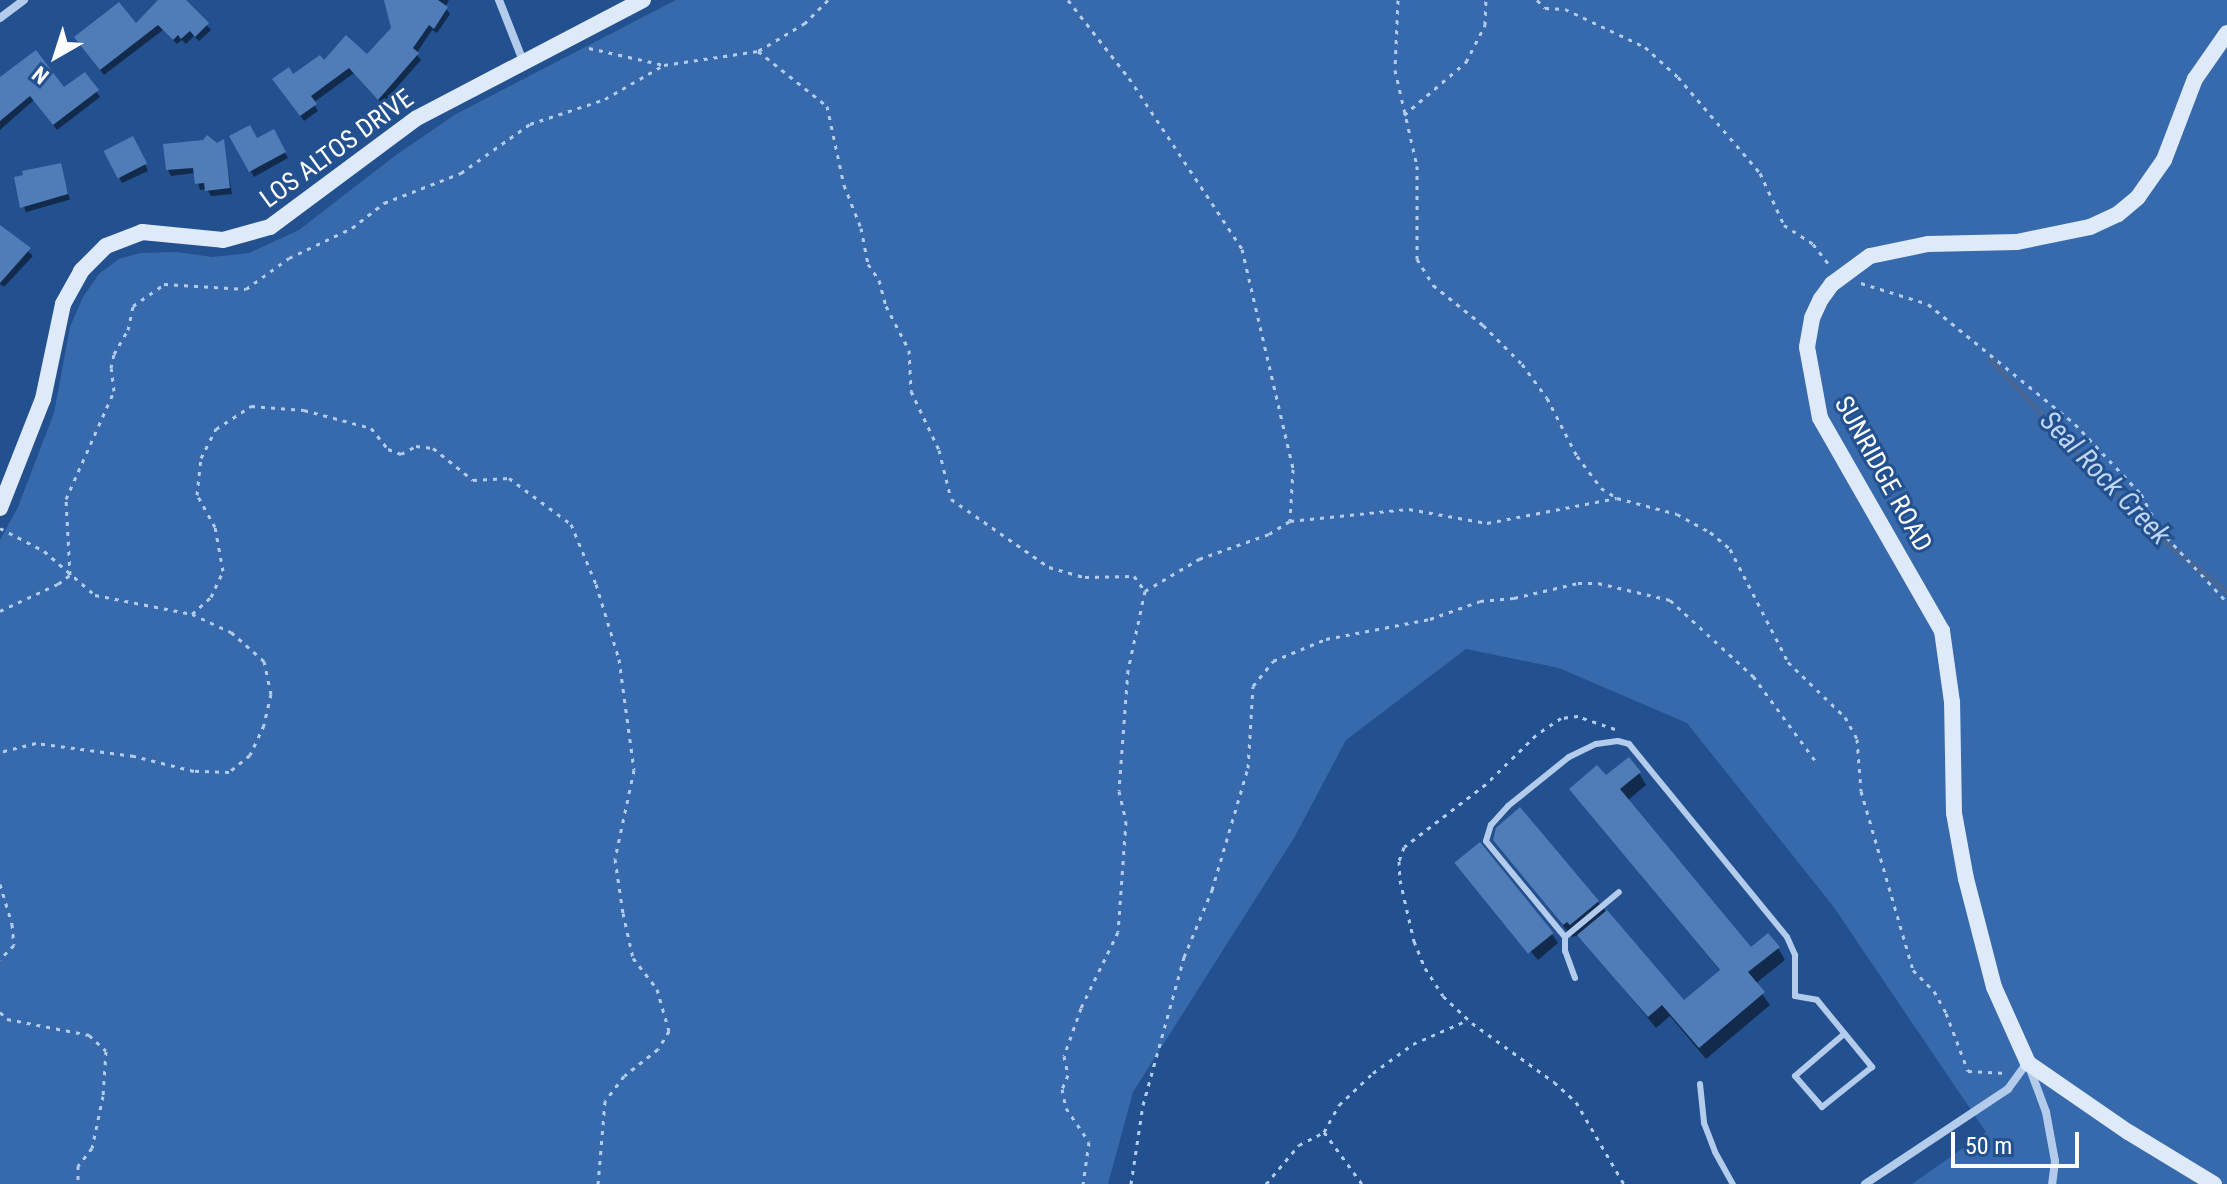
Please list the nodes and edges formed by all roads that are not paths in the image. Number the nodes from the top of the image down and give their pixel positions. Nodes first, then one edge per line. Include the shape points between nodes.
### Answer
1 (24, 0) edge
2 (499, 0) edge
3 (643, 0) edge
4 (0, 18) edge
5 (2227, 33) edge
6 (523, 61) junction
7 (0, 508) edge
8 (1619, 892) dead end
9 (1565, 937) junction
10 (1575, 978) dead end
11 (1844, 1034) junction
12 (2024, 1068) junction
13 (1700, 1084) dead end
14 (1733, 1184) edge
15 (1865, 1184) edge
16 (2052, 1184) edge
17 (2214, 1184) edge

1 - 4 street
2 - 6 street
3 - 6 street, LOS ALTOS DRIVE
5 - 12 street, SUNRIDGE ROAD via 2195,79 2164,160 2138,197 2118,214 2090,227 2017,242 1928,244 1870,256 1841,277 1812,318 1807,347 1820,418 1942,631 1952,702 1954,813 1966,879 1994,987
6 - 7 street, LOS ALTOS DRIVE via 417,118 270,227 223,240 142,232 99,252 63,304 43,399
8 - 9 lane
9 - 10 lane
9 - 11 lane via 1486,841 1491,825 1569,757 1596,744 1629,744 1787,937 1795,955 1795,996 1817,1000
11 - 11 lane via 1872,1067 1822,1107 1795,1076
12 - 15 street via 2008,1089
12 - 16 street, SUNRIDGE ROAD via 2046,1112 2055,1161
12 - 17 street
13 - 14 lane via 1704,1123

